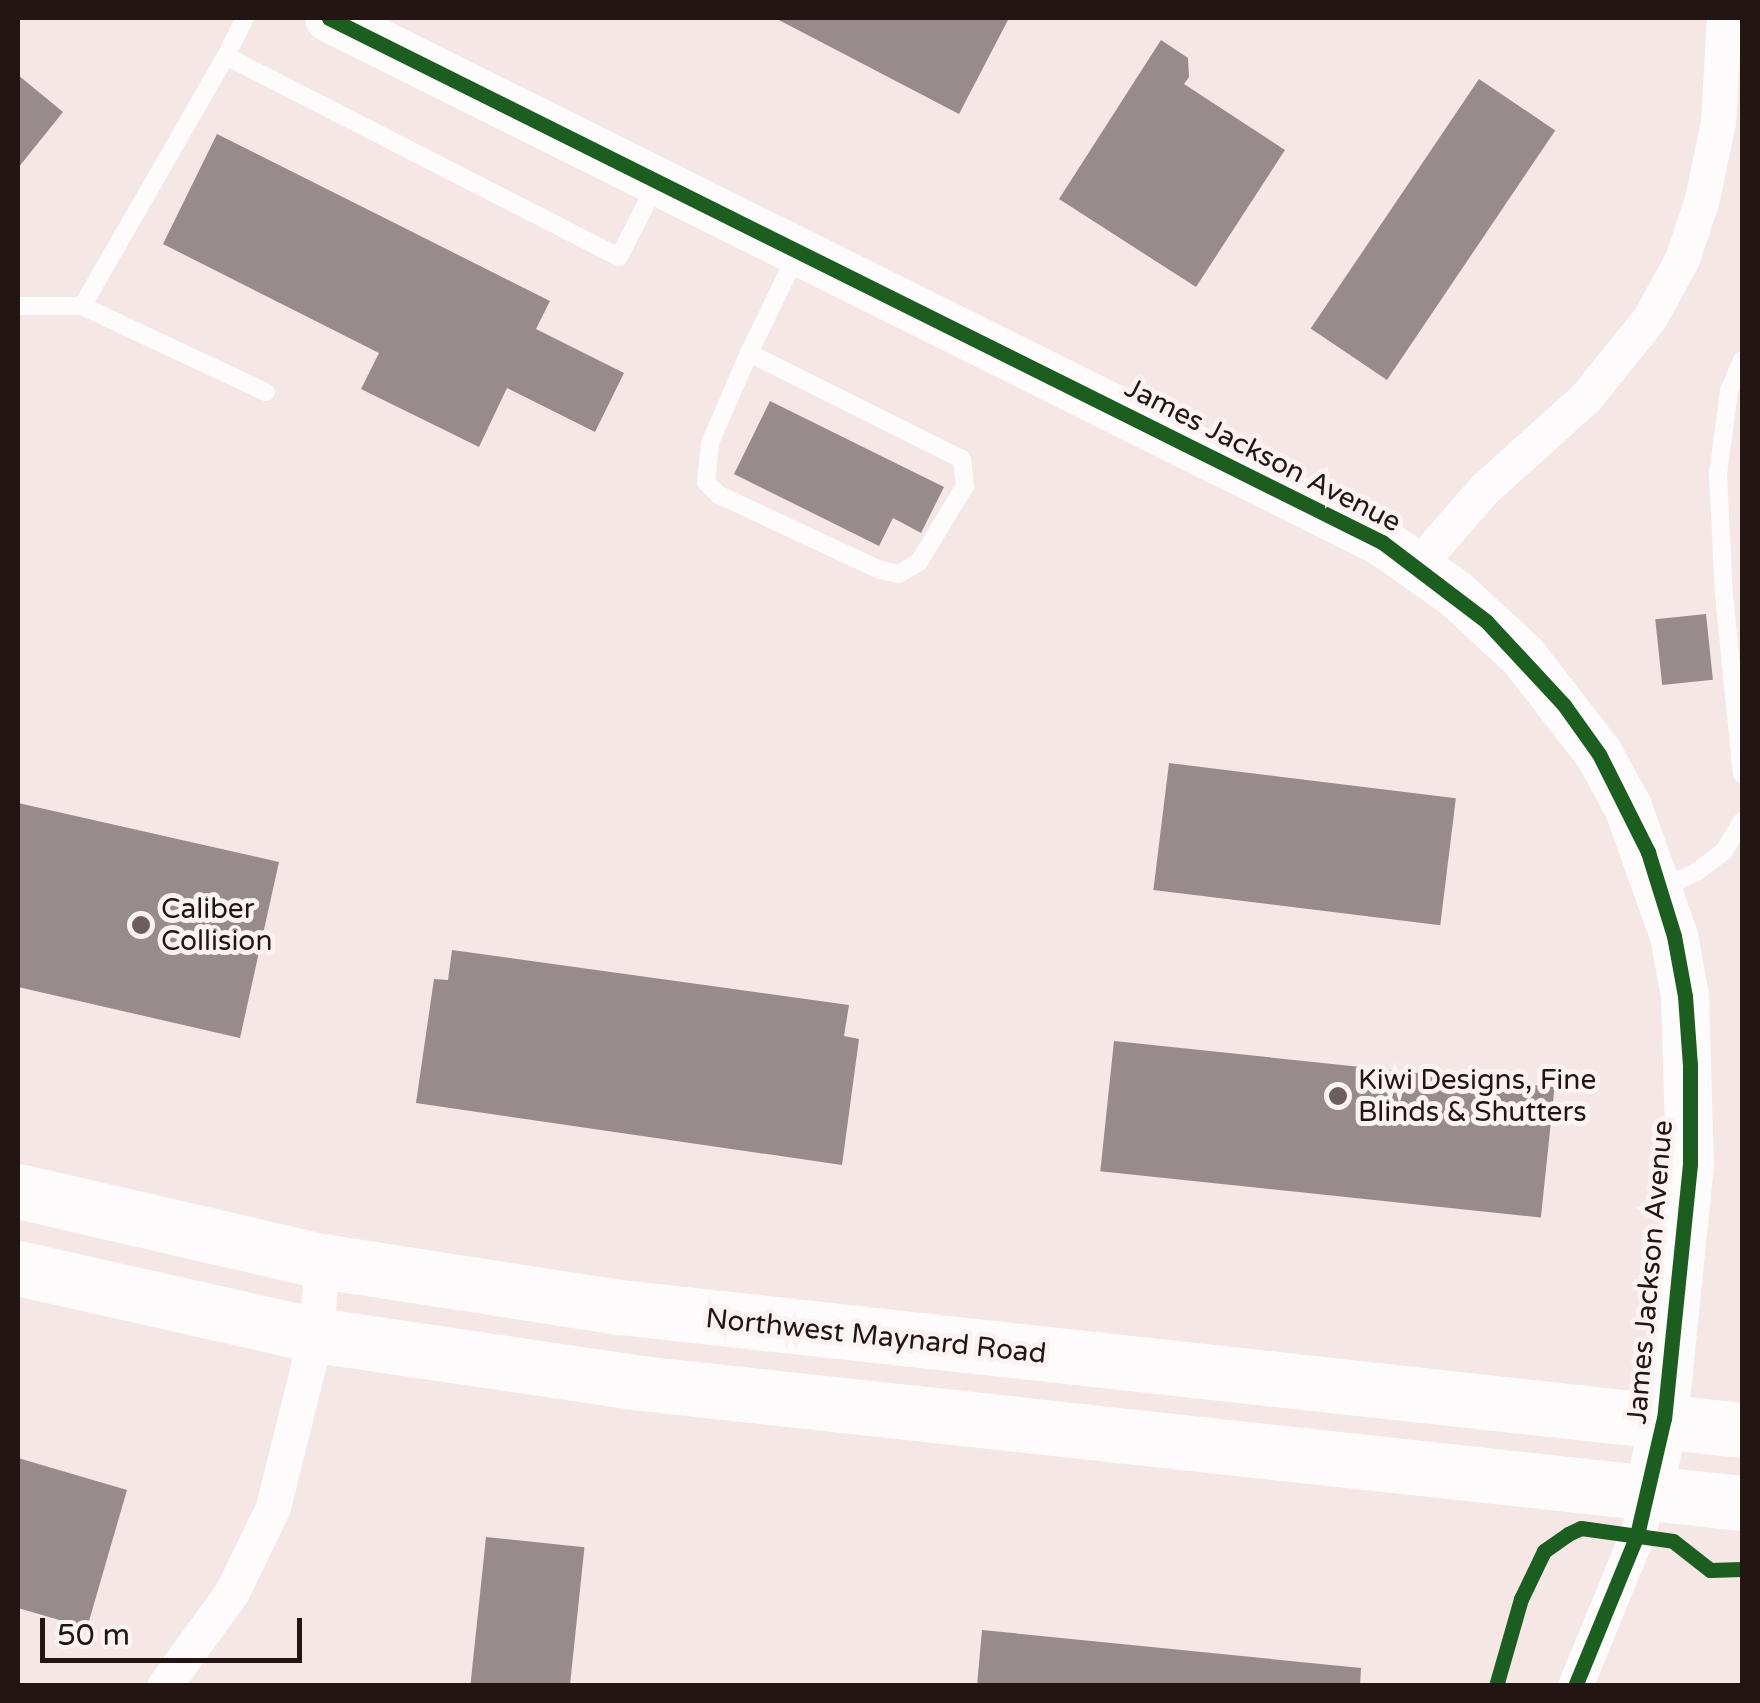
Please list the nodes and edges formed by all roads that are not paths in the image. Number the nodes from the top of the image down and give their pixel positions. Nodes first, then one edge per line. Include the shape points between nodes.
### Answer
1 (245, 18) edge
2 (330, 18) edge
3 (1724, 18) edge
4 (226, 56) junction
5 (657, 182) junction
6 (798, 252) junction
7 (18, 306) edge
8 (82, 306) junction
9 (749, 354) junction
10 (1742, 360) edge
11 (266, 392) dead end
12 (1417, 566) junction
13 (1742, 774) edge
14 (1742, 822) edge
15 (1660, 888) junction
16 (18, 1192) edge
17 (322, 1260) junction
18 (18, 1268) edge
19 (316, 1334) junction
20 (1664, 1418) junction
21 (1742, 1430) edge
22 (1649, 1494) junction
23 (1742, 1504) edge
24 (164, 1686) edge
25 (1575, 1686) edge

1 - 4 lane
2 - 5 street, James Jackson Avenue
3 - 12 street via 1718,122 1702,198 1682,259 1649,319 1586,397 1484,489
4 - 5 lane via 618,256
4 - 8 lane
5 - 6 street, James Jackson Avenue
6 - 9 lane
6 - 12 street, James Jackson Avenue via 1293,496
7 - 8 lane
8 - 11 lane
9 - 9 lane via 710,444 706,482 719,495 880,570 899,574 919,562 965,486 962,459
10 - 13 lane via 1729,390 1718,474
12 - 15 street, James Jackson Avenue via 1486,621 1564,704 1628,807
14 - 15 lane via 1724,851 1696,873
15 - 20 street, James Jackson Avenue via 1686,996 1690,1065 1690,1164
16 - 17 main road, Northwest Maynard Road
17 - 19 street
17 - 20 main road, Northwest Maynard Road via 620,1307
18 - 19 main road
19 - 22 main road via 641,1383
19 - 24 street via 273,1508 232,1592
20 - 21 main road, Northwest Maynard Road
20 - 22 street, James Jackson Avenue
22 - 23 main road
22 - 25 street

